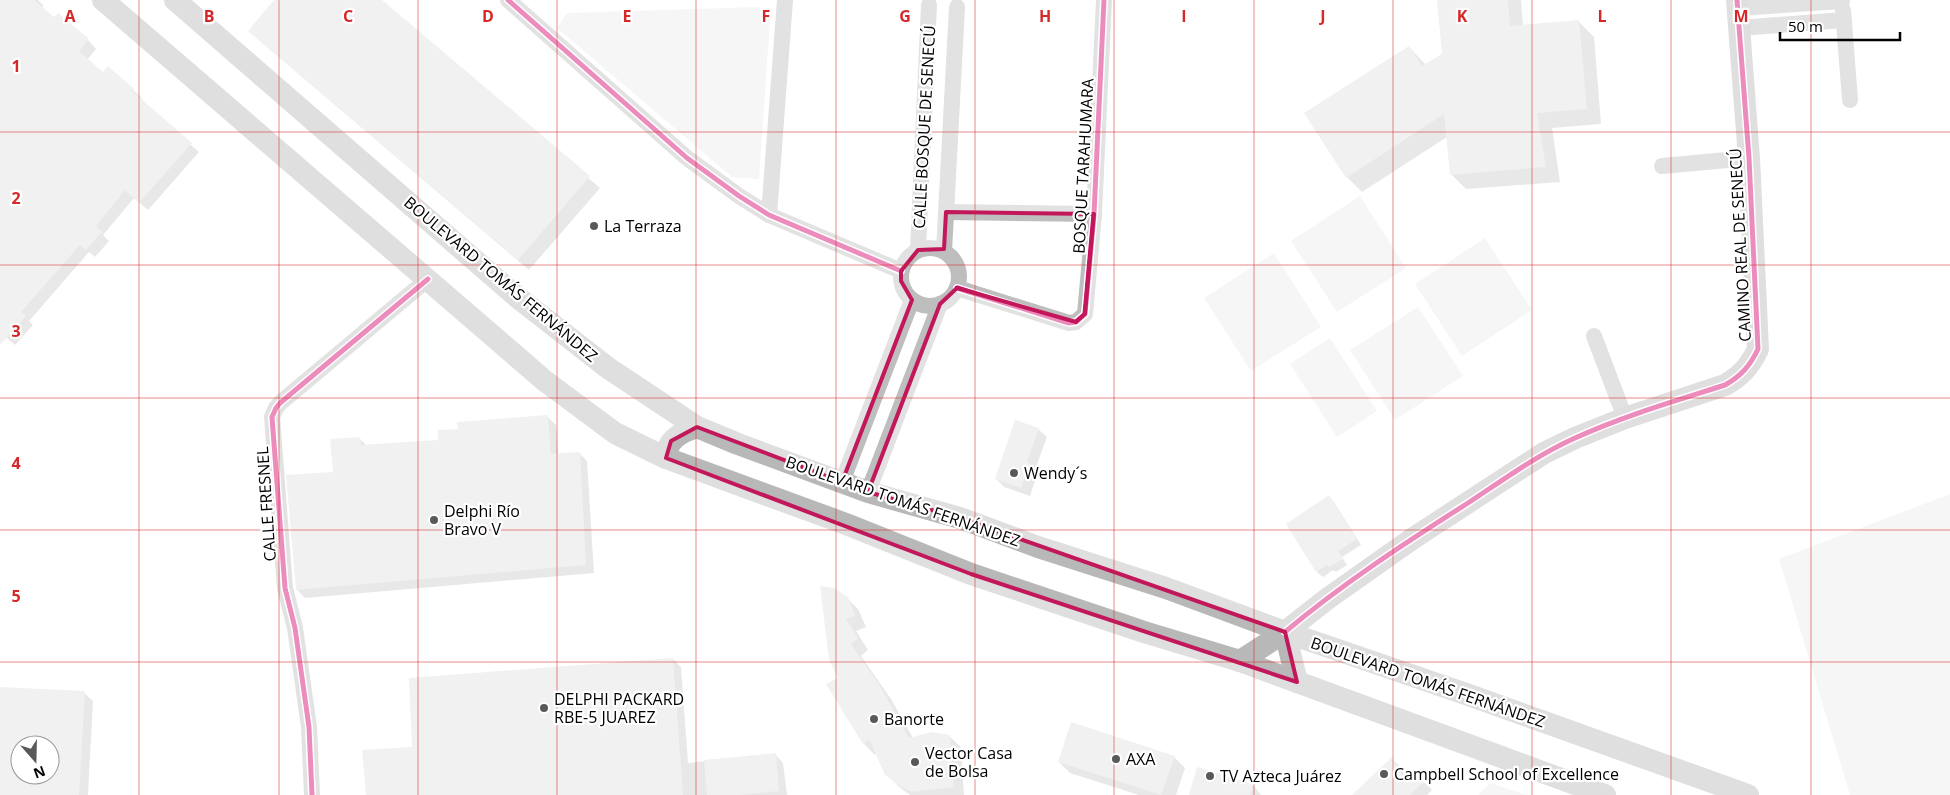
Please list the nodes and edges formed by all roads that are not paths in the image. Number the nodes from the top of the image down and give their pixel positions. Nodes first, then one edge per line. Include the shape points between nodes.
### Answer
1 (102, 0) edge
2 (175, 0) edge
3 (508, 0) edge
4 (785, 0) edge
5 (1104, 0) edge
6 (1842, 0) edge
7 (926, 2) edge
8 (962, 3) edge
9 (1738, 12) edge
10 (1844, 20) junction
11 (1850, 100) dead end
12 (1748, 158) junction
13 (1662, 166) dead end
14 (946, 212) junction
15 (1094, 214) junction
16 (769, 215) junction
17 (918, 250) junction
18 (944, 251) junction
19 (901, 271) junction
20 (428, 279) junction
21 (957, 288) junction
22 (912, 300) junction
23 (940, 304) junction
24 (1594, 336) dead end
25 (1625, 418) junction
26 (697, 427) junction
27 (666, 458) junction
28 (842, 482) junction
29 (868, 492) junction
30 (1285, 632) junction
31 (1240, 661) junction
32 (1297, 682) junction
33 (312, 795) edge
34 (1605, 795) edge
35 (1748, 795) edge

1 - 20 main road
2 - 26 main road, BOULEVARD TOMÁS FERNÁNDEZ via 517,297 608,368
3 - 16 street via 687,158
4 - 16 street
5 - 15 street, BOSQUE TARAHUMARA
6 - 9 street
6 - 10 street
7 - 8 street via 938,9
7 - 17 street, CALLE BOSQUE DE SENECÚ
8 - 14 street, CALLE BOSQUE DE SENECÚ
9 - 10 street
9 - 12 main road, CAMINO REAL DE SENECÚ
10 - 11 street
12 - 13 street
12 - 25 main road, CAMINO REAL DE SENECÚ via 1758,349 1753,361 1725,385
14 - 15 street
14 - 18 street, CALLE BOSQUE DE SENECÚ
15 - 21 street, BOSQUE TARAHUMARA via 1085,314 1076,322 1069,323
16 - 19 street
17 - 18 street
17 - 19 street via 905,262
18 - 21 street via 952,257 959,270
19 - 22 street via 905,292
20 - 27 main road via 545,381 616,433
20 - 33 street, CALLE FRESNEL via 280,403 272,417 285,588 295,628 308,717
21 - 23 street via 952,297
22 - 23 street via 921,305
22 - 28 street
23 - 29 street
24 - 25 street
25 - 30 main road, CAMINO REAL DE SENECÚ via 1544,453 1412,539
26 - 27 main road via 686,430 671,441
26 - 28 main road, BOULEVARD TOMÁS FERNÁNDEZ
27 - 31 main road via 971,574
28 - 29 main road, BOULEVARD TOMÁS FERNÁNDEZ
29 - 30 main road, BOULEVARD TOMÁS FERNÁNDEZ via 960,518
30 - 31 main road, CAMINO REAL DE SENECÚ
30 - 32 main road
30 - 35 main road, BOULEVARD TOMÁS FERNÁNDEZ
31 - 32 main road
32 - 34 main road

